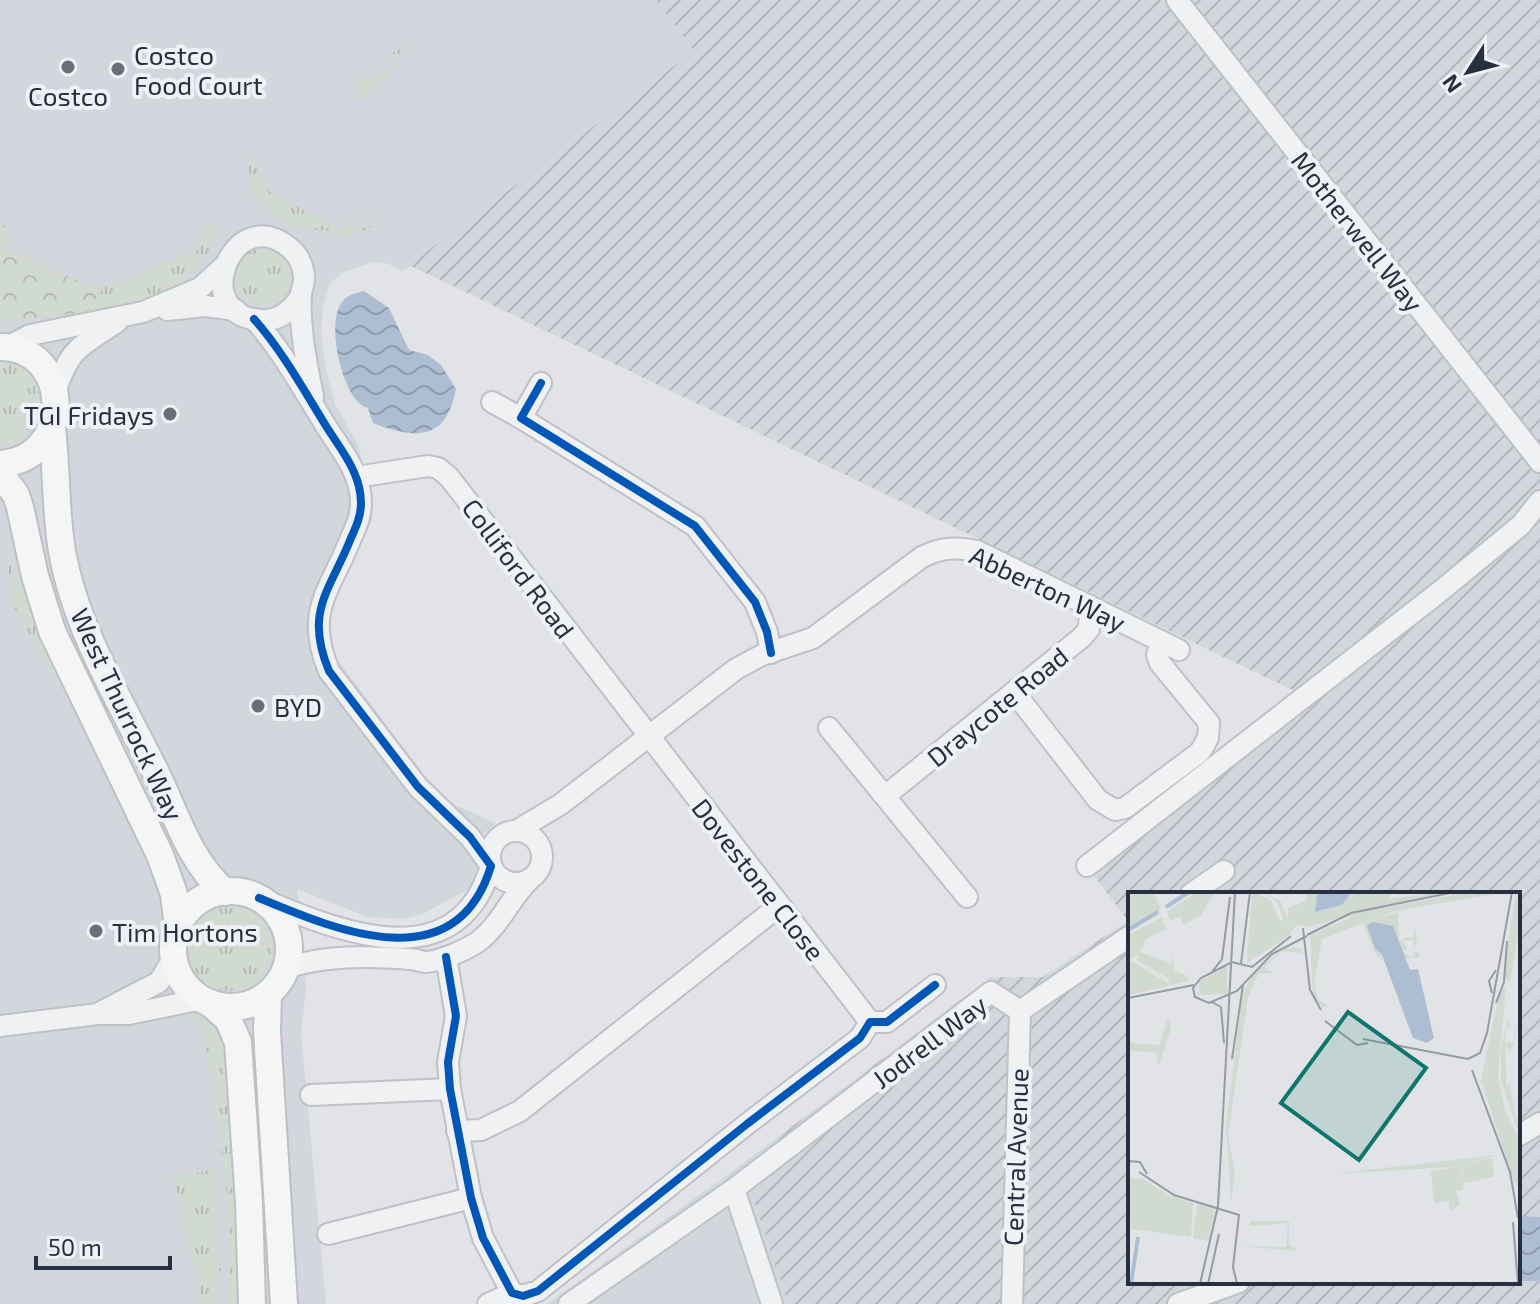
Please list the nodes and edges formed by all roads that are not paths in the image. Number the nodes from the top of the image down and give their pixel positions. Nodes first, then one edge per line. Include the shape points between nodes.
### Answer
1 (1177, 0) edge
2 (224, 266) junction
3 (301, 296) junction
4 (133, 315) junction
5 (245, 315) junction
6 (4, 347) edge
7 (541, 383) dead end
8 (55, 392) junction
9 (492, 402) dead end
10 (314, 405) junction
11 (521, 418) junction
12 (52, 428) junction
13 (1540, 462) edge
14 (0, 464) edge
15 (0, 473) edge
16 (356, 477) junction
17 (1540, 501) edge
18 (1090, 606) junction
19 (771, 653) junction
20 (1014, 692) junction
21 (829, 728) dead end
22 (648, 736) junction
23 (885, 796) junction
24 (561, 804) junction
25 (438, 808) junction
26 (509, 833) junction
27 (542, 855) junction
28 (491, 866) junction
29 (1087, 866) dead end
30 (1224, 871) dead end
31 (530, 879) junction
32 (225, 892) junction
33 (1194, 892) edge
34 (967, 897) dead end
35 (259, 898) junction
36 (779, 906) junction
37 (178, 927) junction
38 (1128, 937) edge
39 (174, 957) junction
40 (446, 957) junction
41 (286, 968) junction
42 (935, 985) dead end
43 (268, 994) junction
44 (206, 1001) junction
45 (1020, 1011) junction
46 (98, 1014) junction
47 (870, 1022) junction
48 (0, 1026) edge
49 (450, 1089) junction
50 (311, 1095) dead end
51 (1540, 1123) edge
52 (457, 1131) junction
53 (1520, 1135) edge
54 (734, 1189) junction
55 (471, 1198) junction
56 (328, 1234) dead end
57 (1233, 1284) edge
58 (512, 1293) junction
59 (252, 1304) edge
60 (284, 1304) edge
61 (488, 1304) edge
62 (569, 1304) edge
63 (772, 1304) edge
64 (1012, 1304) edge
65 (1178, 1304) edge

1 - 13 street, Motherwell Way
2 - 3 street via 234,250 251,239 282,242 301,263
2 - 4 street via 200,288
2 - 5 street via 225,296
3 - 5 street via 278,318
3 - 10 street
4 - 5 street via 205,306
4 - 6 street via 30,335
4 - 8 street via 72,353
5 - 10 street via 276,344
6 - 8 main road via 38,362
7 - 11 street
8 - 12 main road, West Thurrock Way
9 - 11 street
10 - 16 street
11 - 19 street via 695,526 755,602
12 - 14 main road via 28,456
12 - 32 main road, West Thurrock Way via 62,553 88,636 191,852
15 - 37 main road, West Thurrock Way via 20,507 52,631 160,855 174,894
16 - 22 street, Colliford Road via 428,466 449,477
16 - 25 street via 358,520 324,593 318,619 322,653 336,681
17 - 29 street via 1521,525 1438,593
18 - 19 street, Abberton Way via 977,551 947,548 922,557 813,638
18 - 20 street, Draycote Road via 1089,629
18 - 20 street, Abberton Way via 1170,646 1157,655 1160,663 1209,723 1200,752 1115,810 1098,800
19 - 22 street, Abberton Way via 736,669
20 - 23 street, Draycote Road
21 - 23 street
22 - 24 street, Abberton Way
22 - 36 street, Dovestone Close
23 - 34 street
24 - 26 street, Abberton Way
24 - 27 street, Abberton Way via 547,830
25 - 26 street via 473,827
25 - 28 street via 470,837
26 - 27 street via 531,835
26 - 28 street via 491,849
27 - 31 street
28 - 31 street via 503,880
28 - 35 street via 482,893 458,920 412,938 347,930
30 - 33 street
31 - 40 street via 497,924 476,943
32 - 35 main road
32 - 37 main road via 193,905
35 - 41 main road via 282,921 288,940
36 - 47 street, Dovestone Close
36 - 52 street via 520,1111 481,1130
37 - 39 main road
38 - 45 street, Jodrell Way
39 - 44 main road via 183,981
39 - 46 street via 159,982
40 - 41 street via 426,962 326,958
40 - 49 street via 456,1016 448,1062
41 - 43 main road
42 - 47 street via 887,1022
43 - 44 main road via 244,1006
43 - 60 main road
44 - 46 street
44 - 59 main road via 228,1019 238,1042
45 - 54 street, Jodrell Way via 991,992
45 - 64 street, Central Avenue
46 - 48 street
47 - 58 street via 860,1038 536,1293
49 - 50 street
49 - 52 street
51 - 53 street
52 - 55 street
54 - 62 street
54 - 63 street
55 - 56 street
55 - 58 street via 483,1238
57 - 65 street
58 - 61 street

